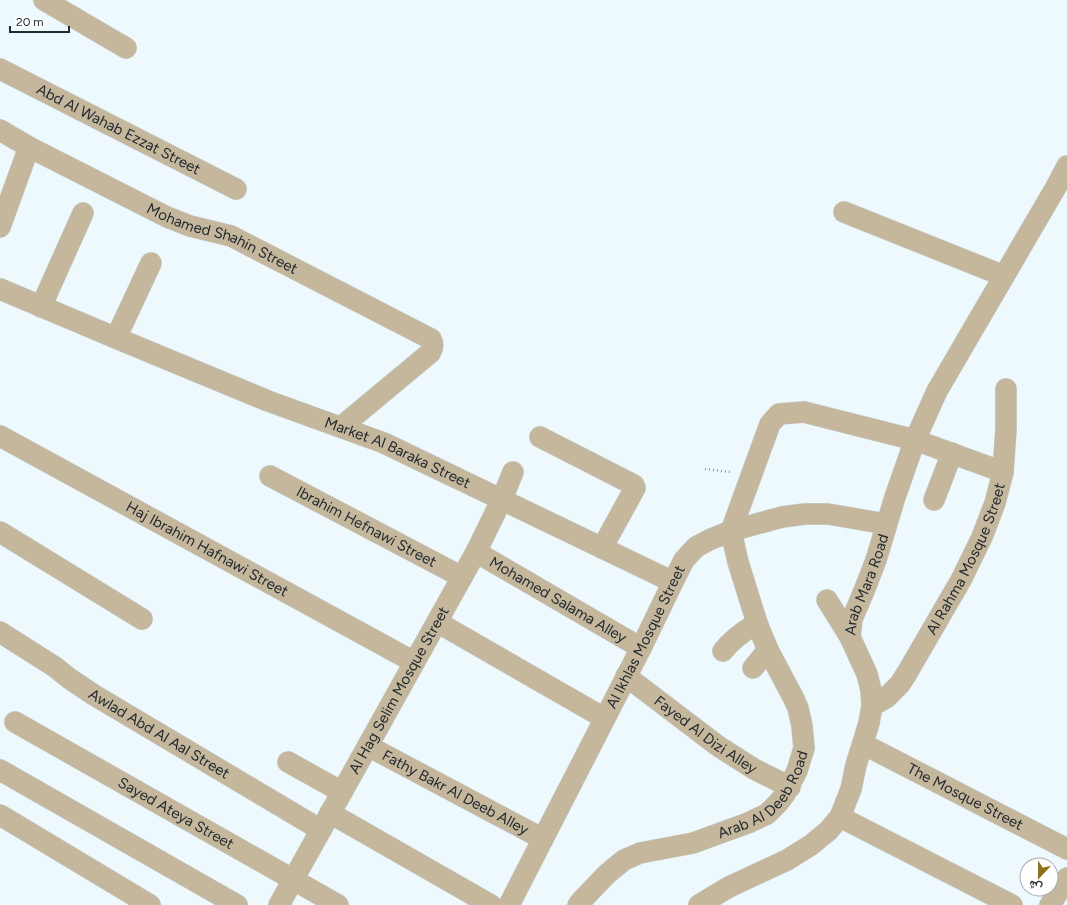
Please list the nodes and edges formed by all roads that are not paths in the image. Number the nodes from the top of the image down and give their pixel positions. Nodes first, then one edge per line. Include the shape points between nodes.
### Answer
1 (44, 0) edge
2 (126, 48) dead end
3 (0, 69) edge
4 (0, 130) edge
5 (29, 147) junction
6 (1067, 166) edge
7 (236, 189) dead end
8 (844, 212) dead end
9 (83, 213) dead end
10 (0, 227) edge
11 (151, 263) dead end
12 (1004, 276) junction
13 (0, 289) edge
14 (41, 307) junction
15 (116, 338) junction
16 (1006, 389) dead end
17 (341, 427) junction
18 (0, 436) edge
19 (540, 437) dead end
20 (915, 440) junction
21 (952, 453) junction
22 (513, 472) dead end
23 (1003, 472) junction
24 (270, 476) dead end
25 (502, 499) junction
26 (934, 500) dead end
27 (886, 524) junction
28 (731, 531) junction
29 (0, 532) edge
30 (602, 548) junction
31 (476, 552) junction
32 (462, 577) junction
33 (673, 582) junction
34 (827, 600) dead end
35 (142, 619) dead end
36 (437, 622) junction
37 (757, 624) junction
38 (0, 632) edge
39 (850, 637) junction
40 (640, 648) junction
41 (768, 650) junction
42 (723, 651) dead end
43 (414, 662) junction
44 (753, 668) dead end
45 (626, 676) junction
46 (872, 706) junction
47 (604, 718) junction
48 (15, 722) dead end
49 (863, 744) junction
50 (368, 746) junction
51 (288, 762) dead end
52 (0, 770) edge
53 (790, 787) junction
54 (342, 792) junction
55 (0, 814) edge
56 (840, 817) junction
57 (326, 821) junction
58 (543, 839) junction
59 (1067, 849) edge
60 (1067, 878) edge
61 (293, 879) junction
62 (150, 905) edge
63 (237, 905) edge
64 (279, 905) edge
65 (338, 905) edge
66 (491, 905) edge
67 (509, 905) edge
68 (578, 905) edge
69 (699, 905) edge
70 (1012, 905) edge
71 (1050, 905) edge

1 - 2 street
3 - 7 street, Abd Al Wahab Ezzat Street
4 - 5 street, Mohamed Shahin Street
5 - 10 street
5 - 17 street, Mohamed Shahin Street via 167,217 230,236 431,339 433,347 430,353
6 - 12 street, Arab Mara Road
8 - 12 street
9 - 14 street
11 - 15 street
12 - 20 street, Arab Mara Road via 937,391
13 - 14 street, Market Al Baraka Street
14 - 15 street, Market Al Baraka Street
15 - 17 street, Market Al Baraka Street via 268,401
16 - 23 street, Al Rahma Mosque Street
17 - 25 street, Market Al Baraka Street via 384,443
18 - 43 street, Haj Ibrahim Hafnawi Street
19 - 30 street via 634,485 635,488
20 - 21 street
20 - 27 street, Arab Mara Road
20 - 28 street via 804,412 779,414 770,424
21 - 23 street
21 - 26 street
22 - 25 street, Al Hag Selim Mosque Street
23 - 46 street, Al Rahma Mosque Street via 982,537 958,587 900,684 886,698
24 - 32 street, Ibrahim Hefnawi Street
25 - 30 street, Market Al Baraka Street
25 - 31 street, Al Hag Selim Mosque Street
27 - 28 street, Al Ikhlas Mosque Street via 828,514 805,514 782,517
27 - 39 street, Arab Mara Road via 876,560 852,619
28 - 33 street, Al Ikhlas Mosque Street via 696,547 684,560
28 - 37 street, Arab Al Deeb Road
29 - 35 street
30 - 33 street, Market Al Baraka Street
31 - 32 street, Al Hag Selim Mosque Street
31 - 40 street, Mohamed Salama Alley
32 - 36 street, Al Hag Selim Mosque Street
33 - 40 street, Al Ikhlas Mosque Street
34 - 39 street
36 - 43 street, Al Hag Selim Mosque Street
36 - 47 street
37 - 41 street, Arab Al Deeb Road
37 - 42 street via 736,637
38 - 57 street, Awlad Abd Al Aal Street via 55,666 94,695
39 - 46 street, Arab Mara Road via 867,674
40 - 45 street, Al Ikhlas Mosque Street
41 - 44 street
41 - 53 street, Arab Al Deeb Road via 798,708 802,726 804,748
43 - 50 street, Al Hag Selim Mosque Street
45 - 47 street, Al Ikhlas Mosque Street
45 - 53 street, Fayed Al Dizi Alley via 718,746 754,769
46 - 49 street, Arab Mara Road
47 - 58 street, Al Ikhlas Mosque Street
48 - 61 street, Sayed Ateya Street
49 - 56 street, Arab Mara Road via 851,789
49 - 59 street, The Mosque Street
50 - 54 street, Al Hag Selim Mosque Street
50 - 58 street, Fathy Bakr Al Deeb Alley
51 - 54 street
52 - 63 street
53 - 68 street, Arab Al Deeb Road via 767,814 748,823 693,843 640,853 624,860
54 - 57 street, Al Hag Selim Mosque Street
55 - 62 street
56 - 69 street, Arab Mara Road via 811,845 787,860 729,887
56 - 70 street
57 - 61 street, Al Hag Selim Mosque Street
57 - 66 street, Awlad Abd Al Aal Street
58 - 67 street, Al Ikhlas Mosque Street
60 - 71 street
61 - 64 street, Al Hag Selim Mosque Street
61 - 65 street, Sayed Ateya Street

